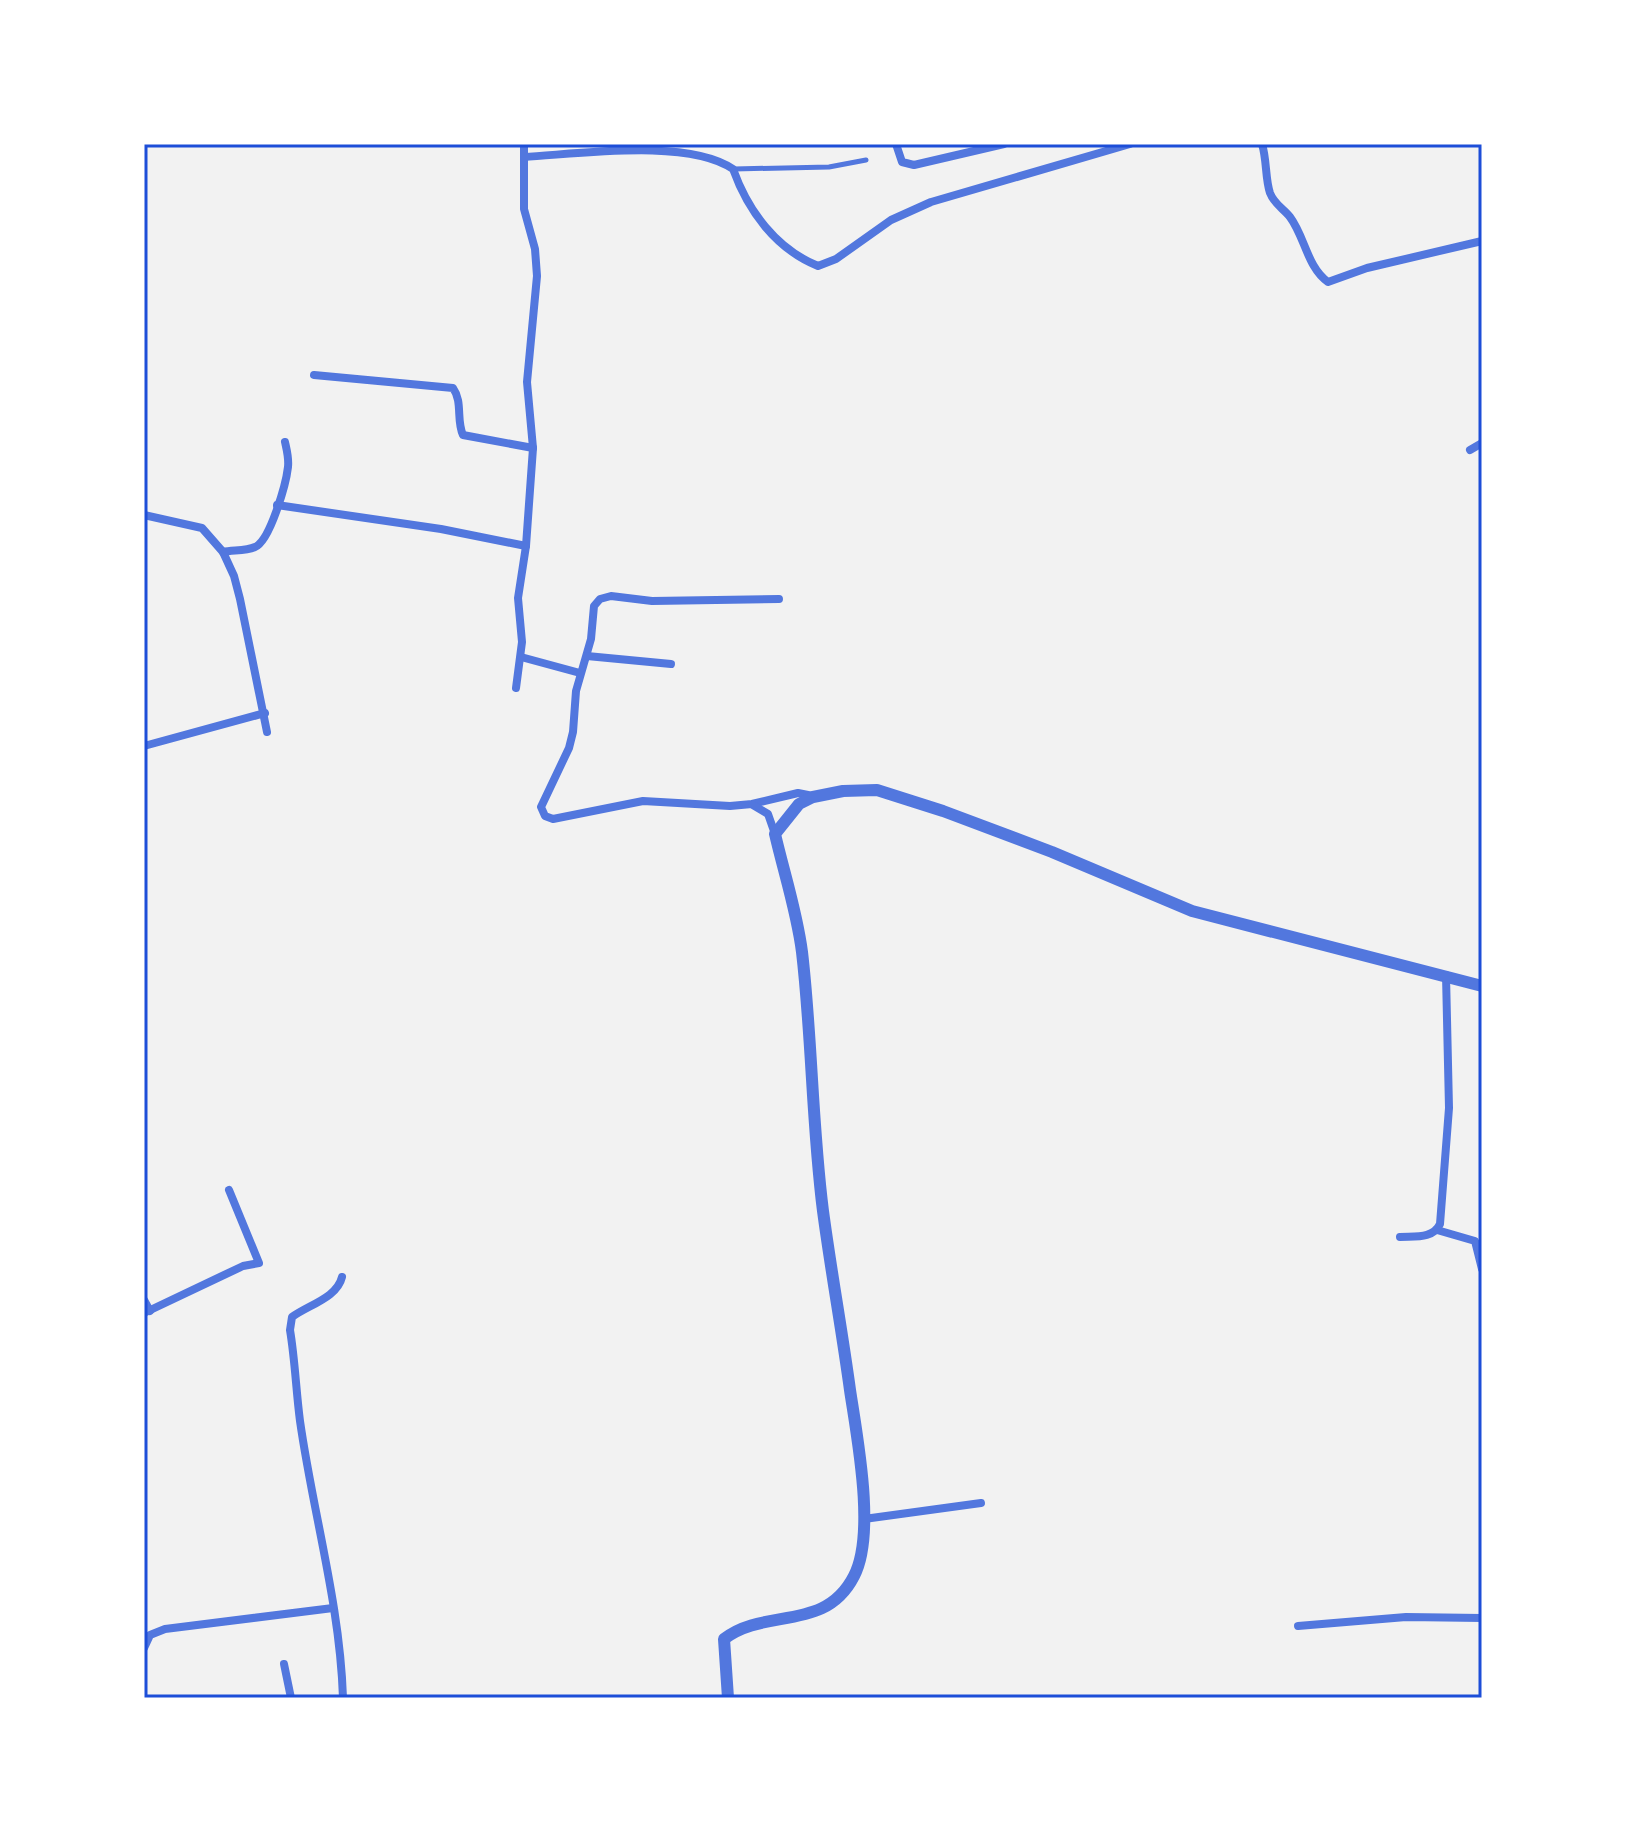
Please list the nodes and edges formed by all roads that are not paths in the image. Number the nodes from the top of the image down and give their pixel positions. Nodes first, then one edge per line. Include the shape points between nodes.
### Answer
1 (524, 144) edge
2 (896, 144) edge
3 (1004, 144) edge
4 (1130, 144) edge
5 (1262, 144) edge
6 (524, 157) junction
7 (866, 160) dead end
8 (733, 169) junction
9 (1482, 241) edge
10 (314, 375) dead end
11 (285, 442) dead end
12 (1482, 443) edge
13 (533, 448) junction
14 (1470, 450) dead end
15 (277, 505) junction
16 (144, 515) edge
17 (526, 546) junction
18 (223, 552) junction
19 (779, 599) dead end
20 (587, 656) junction
21 (522, 657) junction
22 (671, 664) dead end
23 (580, 673) junction
24 (516, 688) dead end
25 (265, 713) junction
26 (267, 732) dead end
27 (144, 746) edge
28 (813, 797) junction
29 (752, 804) junction
30 (775, 834) junction
31 (1446, 975) junction
32 (1482, 986) edge
33 (229, 1190) dead end
34 (1437, 1230) junction
35 (1400, 1237) dead end
36 (1482, 1269) edge
37 (342, 1277) dead end
38 (144, 1300) edge
39 (147, 1312) edge
40 (981, 1503) dead end
41 (864, 1519) junction
42 (333, 1608) junction
43 (1482, 1618) edge
44 (1298, 1626) dead end
45 (144, 1648) edge
46 (284, 1664) dead end
47 (291, 1698) edge
48 (343, 1698) edge
49 (728, 1698) edge

1 - 6 street
2 - 3 street via 902,162 914,165
4 - 8 street via 931,202 891,220 818,266 757,219
5 - 9 street via 1270,193 1328,282
6 - 8 street via 674,150 715,159
6 - 13 street via 524,209 537,276 527,382
7 - 8 lane via 829,167
10 - 13 street via 453,388 463,435
11 - 15 street via 288,470
12 - 14 street
13 - 17 street
15 - 17 street
15 - 18 street via 263,541
16 - 18 street via 202,528
17 - 21 street via 518,598
18 - 25 street via 234,576
19 - 20 street via 600,599 594,606
20 - 22 street
20 - 23 street
21 - 23 street
21 - 24 street
23 - 29 street via 569,748 541,807 545,816 553,819 660,800
25 - 26 street
25 - 27 street
28 - 29 street via 798,793
28 - 30 street via 799,804
28 - 31 street via 877,790 1052,852 1192,911
29 - 30 street via 768,814
30 - 41 street via 802,950 814,1136 860,1454
31 - 32 street
31 - 34 street via 1447,1165
33 - 39 street via 259,1263
34 - 35 street
34 - 36 street via 1475,1241
37 - 42 street via 327,1297 292,1317 290,1330
38 - 39 street
40 - 41 street
41 - 49 street via 855,1575 825,1608 738,1628 724,1639
42 - 45 street via 165,1629 150,1635
42 - 48 street
43 - 44 street via 1406,1617
46 - 47 street

